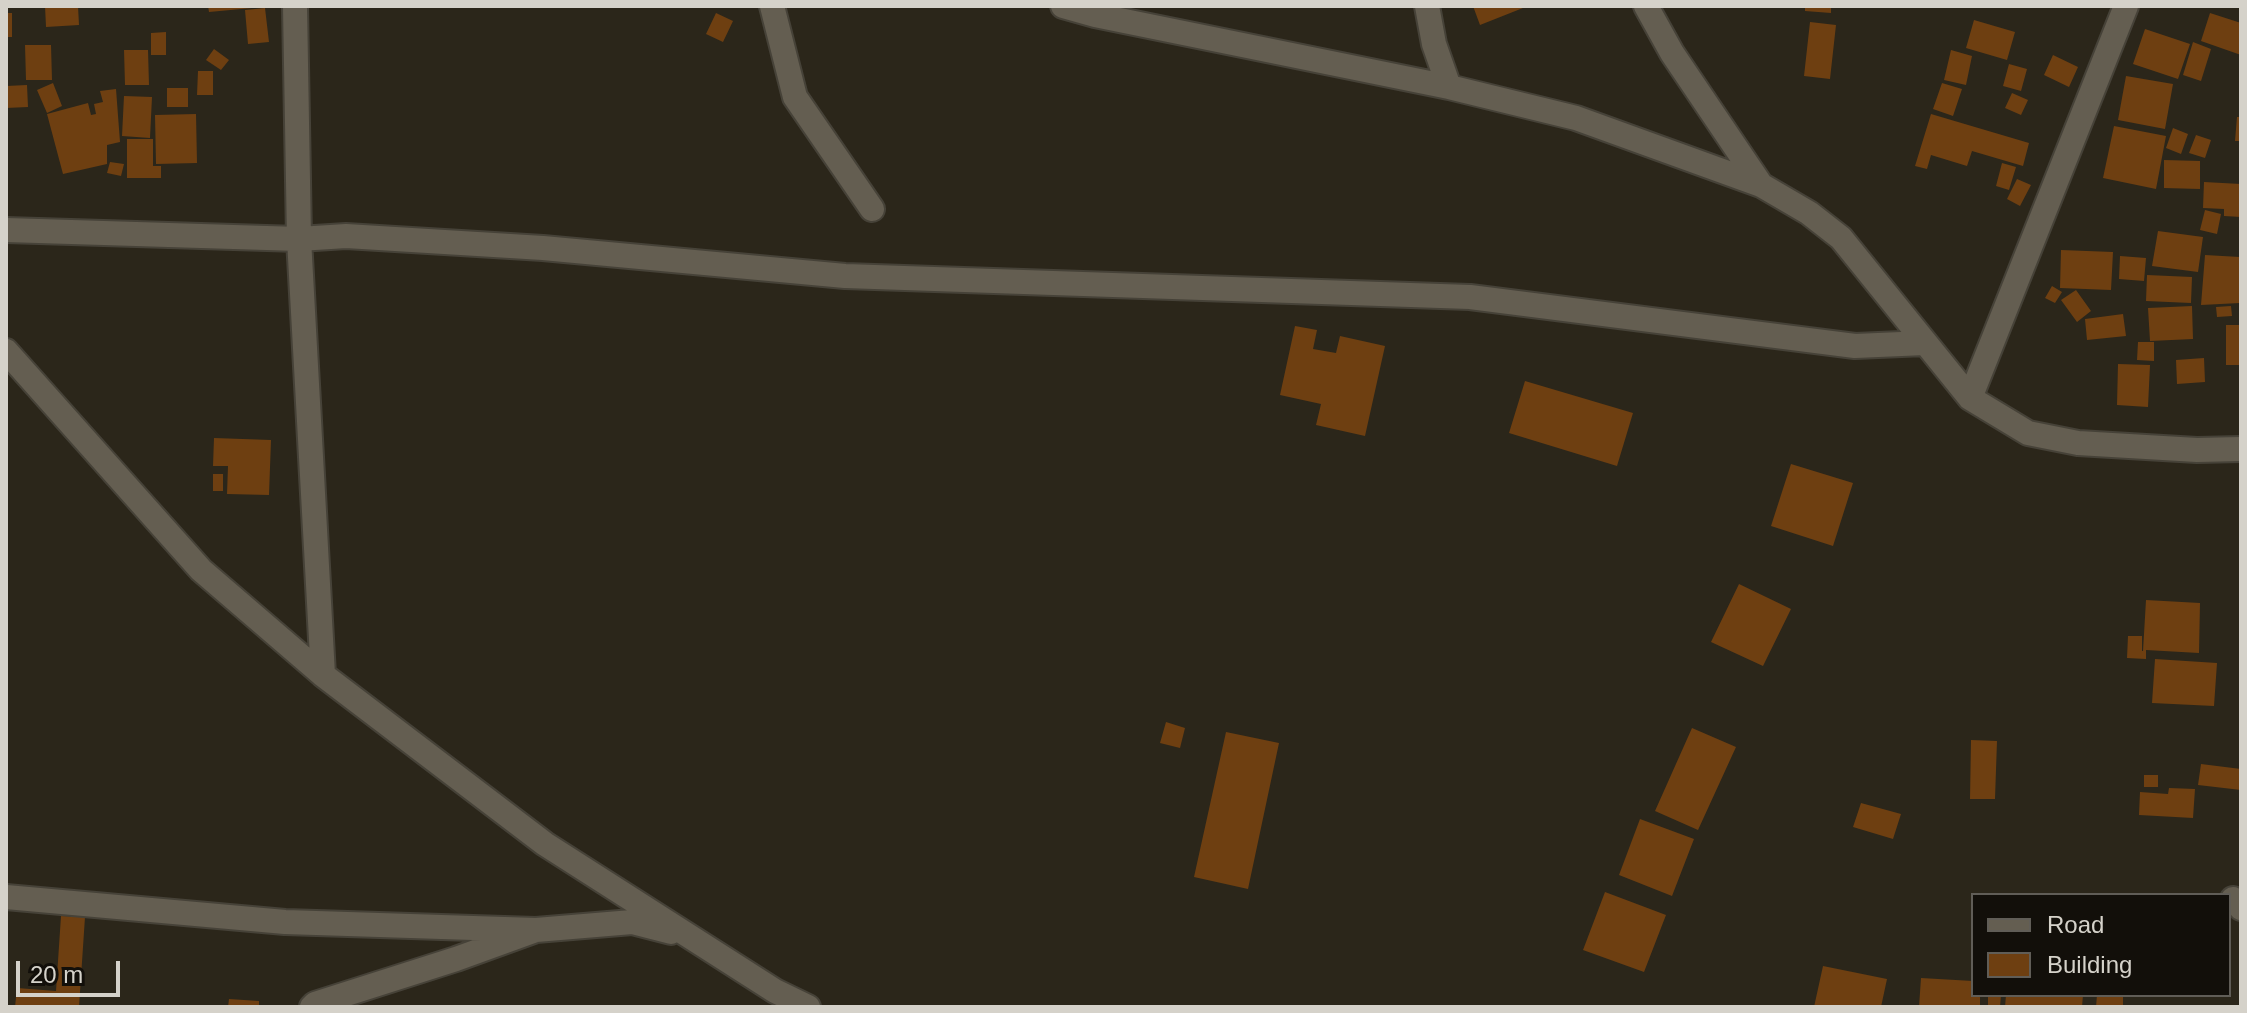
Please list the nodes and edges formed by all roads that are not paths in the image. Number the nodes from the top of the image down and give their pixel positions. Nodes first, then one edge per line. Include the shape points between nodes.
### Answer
1 (295, 6) edge
2 (772, 6) edge
3 (1063, 6) edge
4 (1427, 6) edge
5 (1646, 6) edge
6 (2126, 6) edge
7 (1449, 87) junction
8 (1761, 185) junction
9 (872, 209) dead end
10 (6, 230) edge
11 (299, 239) junction
12 (1925, 343) junction
13 (6, 351) edge
14 (1970, 398) junction
15 (2241, 449) edge
16 (323, 675) junction
17 (6, 897) edge
18 (536, 930) junction
19 (692, 938) junction
20 (312, 1007) edge
21 (808, 1007) edge

1 - 11 street
2 - 9 street via 795,97
3 - 7 street
4 - 7 street
5 - 8 street
6 - 14 street
7 - 8 street via 1576,118
8 - 12 street via 1841,238
10 - 11 street
11 - 12 street via 346,236 543,248 845,276 1470,297 1855,346
11 - 16 street
12 - 14 street
13 - 16 street via 201,570
14 - 15 street via 2028,433 2078,443
16 - 19 street via 545,844
17 - 18 street via 285,922
18 - 19 street via 632,922
18 - 20 street
19 - 21 street

